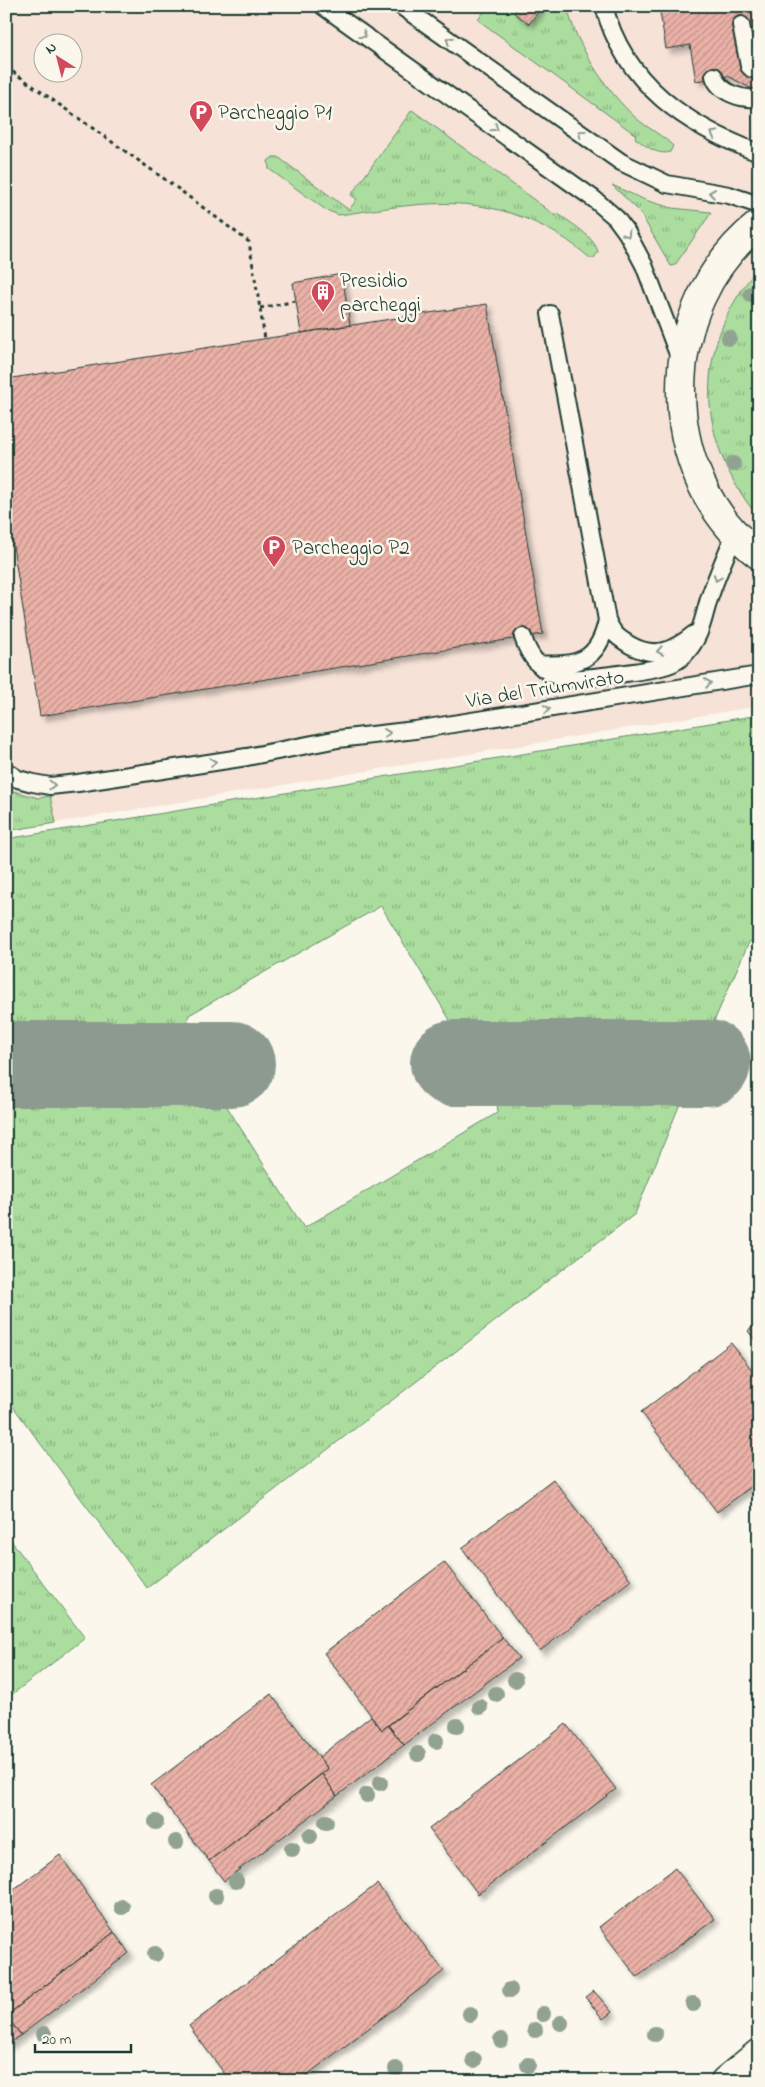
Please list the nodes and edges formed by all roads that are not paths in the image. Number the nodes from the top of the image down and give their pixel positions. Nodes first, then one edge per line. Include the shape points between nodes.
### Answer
1 (323, 6) edge
2 (401, 6) edge
3 (604, 6) edge
4 (741, 25) dead end
5 (759, 70) edge
6 (714, 76) dead end
7 (759, 97) edge
8 (759, 153) edge
9 (759, 205) edge
10 (759, 224) edge
11 (550, 314) dead end
12 (682, 364) junction
13 (735, 533) junction
14 (759, 555) edge
15 (607, 620) junction
16 (701, 628) junction
17 (523, 637) dead end
18 (538, 664) junction
19 (759, 675) edge
20 (6, 771) edge
21 (759, 2053) edge
22 (725, 2081) edge

1 -> 12 lane via 616,218 644,265
9 -> 2 lane via 729,195 667,184 621,162
8 -> 3 lane via 694,124 654,92 638,75 614,38
4 - 5 lane via 749,66 752,70
6 - 7 lane via 718,84 731,93 742,98
10 - 12 street via 730,252 712,277 697,305 687,334
11 - 15 lane
12 - 13 street via 681,402 687,444 705,491
13 - 14 street
13 -> 16 lane via 710,595
16 -> 15 lane via 670,650 641,652 614,634
15 - 18 lane via 604,636 596,649 583,659 555,665
16 - 18 lane via 684,656 668,665 564,679
17 - 18 lane via 526,648
20 -> 19 lane, Via del Triumvirato via 33,783 50,786 78,784
21 - 22 street

